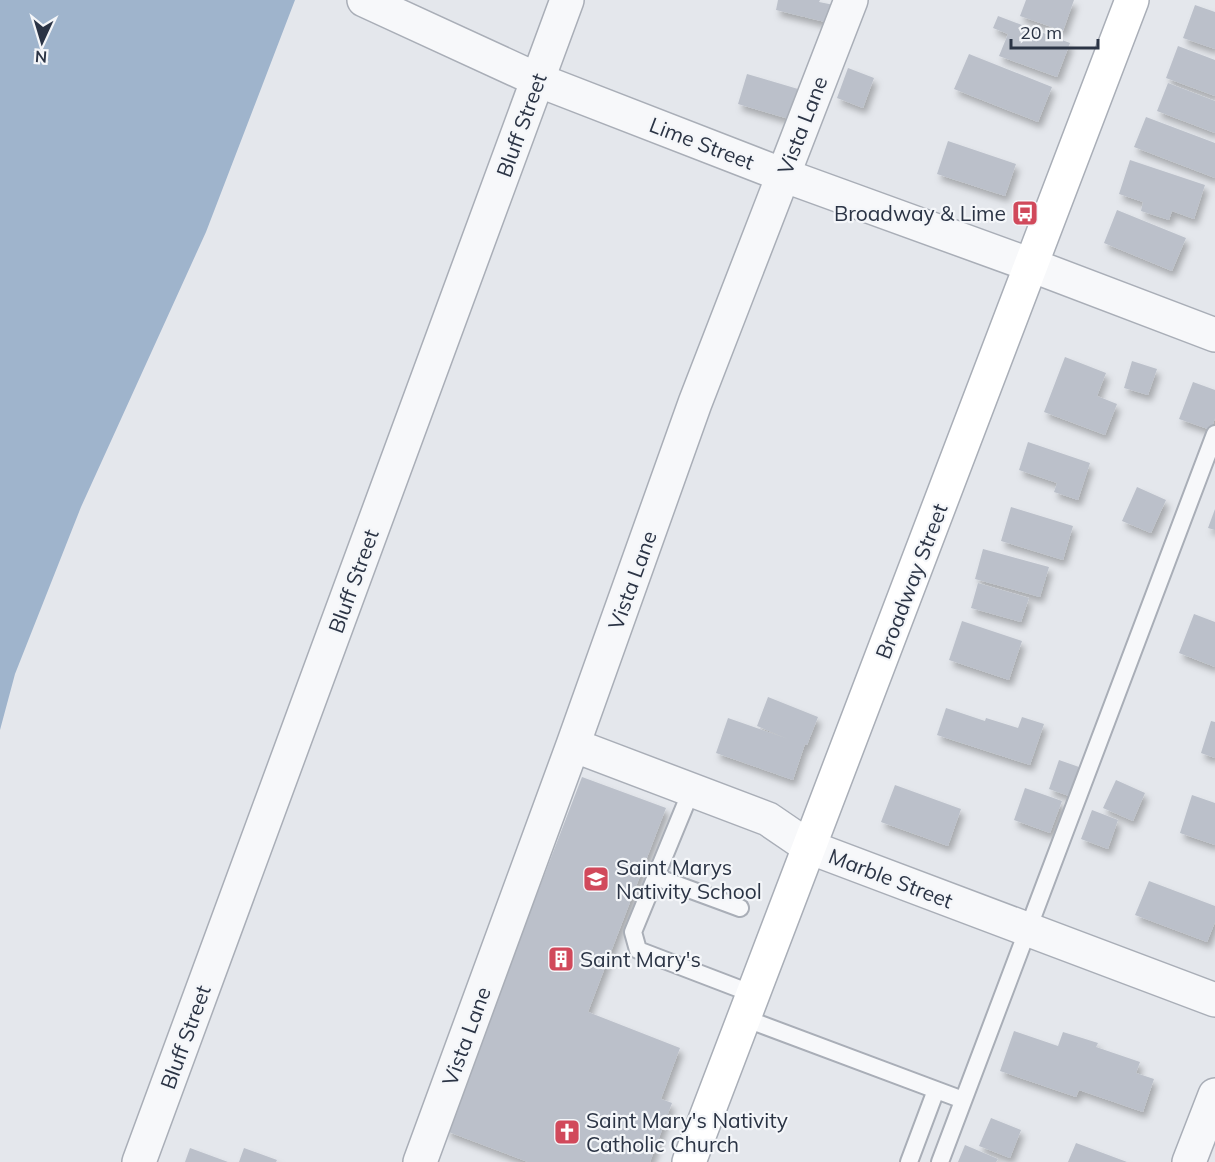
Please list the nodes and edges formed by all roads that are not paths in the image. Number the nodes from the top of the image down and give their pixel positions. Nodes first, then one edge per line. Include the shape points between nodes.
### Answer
1 (364, 0) edge
2 (567, 0) edge
3 (851, 0) edge
4 (1132, 0) edge
5 (538, 80) junction
6 (783, 175) junction
7 (1031, 265) junction
8 (1215, 335) edge
9 (1215, 434) edge
10 (573, 746) junction
11 (691, 791) junction
12 (809, 847) junction
13 (656, 877) junction
14 (740, 908) dead end
15 (1027, 929) junction
16 (1215, 1000) edge
17 (749, 1006) junction
18 (936, 1090) junction
19 (1215, 1095) edge
20 (963, 1100) junction
21 (139, 1162) edge
22 (420, 1162) edge
23 (689, 1162) edge
24 (909, 1162) edge
25 (940, 1162) edge
26 (1189, 1162) edge

1 - 5 street, Lime Street
2 - 5 street, Bluff Street
3 - 6 street, Vista Lane
4 - 7 street, Broadway Street
5 - 6 street, Lime Street
5 - 21 street, Bluff Street
6 - 7 street, Lime Street
6 - 10 street, Vista Lane via 695,403
7 - 8 street, Lime Street
7 - 12 street, Broadway Street
9 - 15 lane
10 - 11 street, Marble Street
10 - 22 street, Vista Lane
11 - 12 street, Marble Street via 768,819
11 - 13 lane
12 - 15 street, Marble Street
12 - 17 street, Broadway Street
13 - 14 lane
13 - 17 lane via 633,932 638,950
15 - 16 street, Marble Street
15 - 20 lane
17 - 18 lane
17 - 23 street, Broadway Street
18 - 20 lane
18 - 24 lane
19 - 26 street
20 - 25 lane

